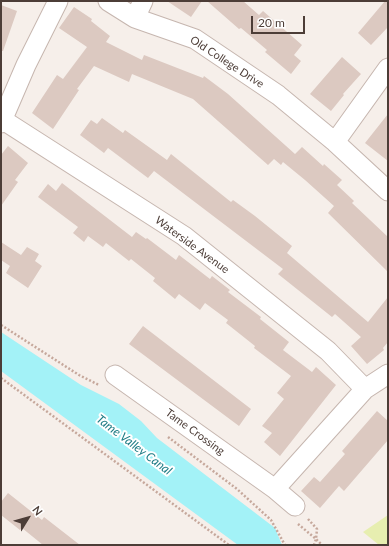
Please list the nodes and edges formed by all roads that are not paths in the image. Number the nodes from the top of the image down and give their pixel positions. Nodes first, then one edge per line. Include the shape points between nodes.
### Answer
1 (58, 1) edge
2 (108, 1) edge
3 (143, 1) edge
4 (134, 18) junction
5 (388, 68) edge
6 (2, 121) edge
7 (335, 142) junction
8 (388, 192) edge
9 (388, 374) edge
10 (115, 375) dead end
11 (365, 389) junction
12 (275, 490) junction
13 (295, 506) road end

1 - 6 street
2 - 4 street, Old College Drive
3 - 4 street
4 - 7 street, Old College Drive via 195,39 278,95
5 - 7 street
6 - 11 street, Waterside Avenue via 184,236 328,351
7 - 8 street, Old College Drive
9 - 11 street
10 - 12 street, Tame Crossing
11 - 12 street
12 - 13 street, Tame Crossing

